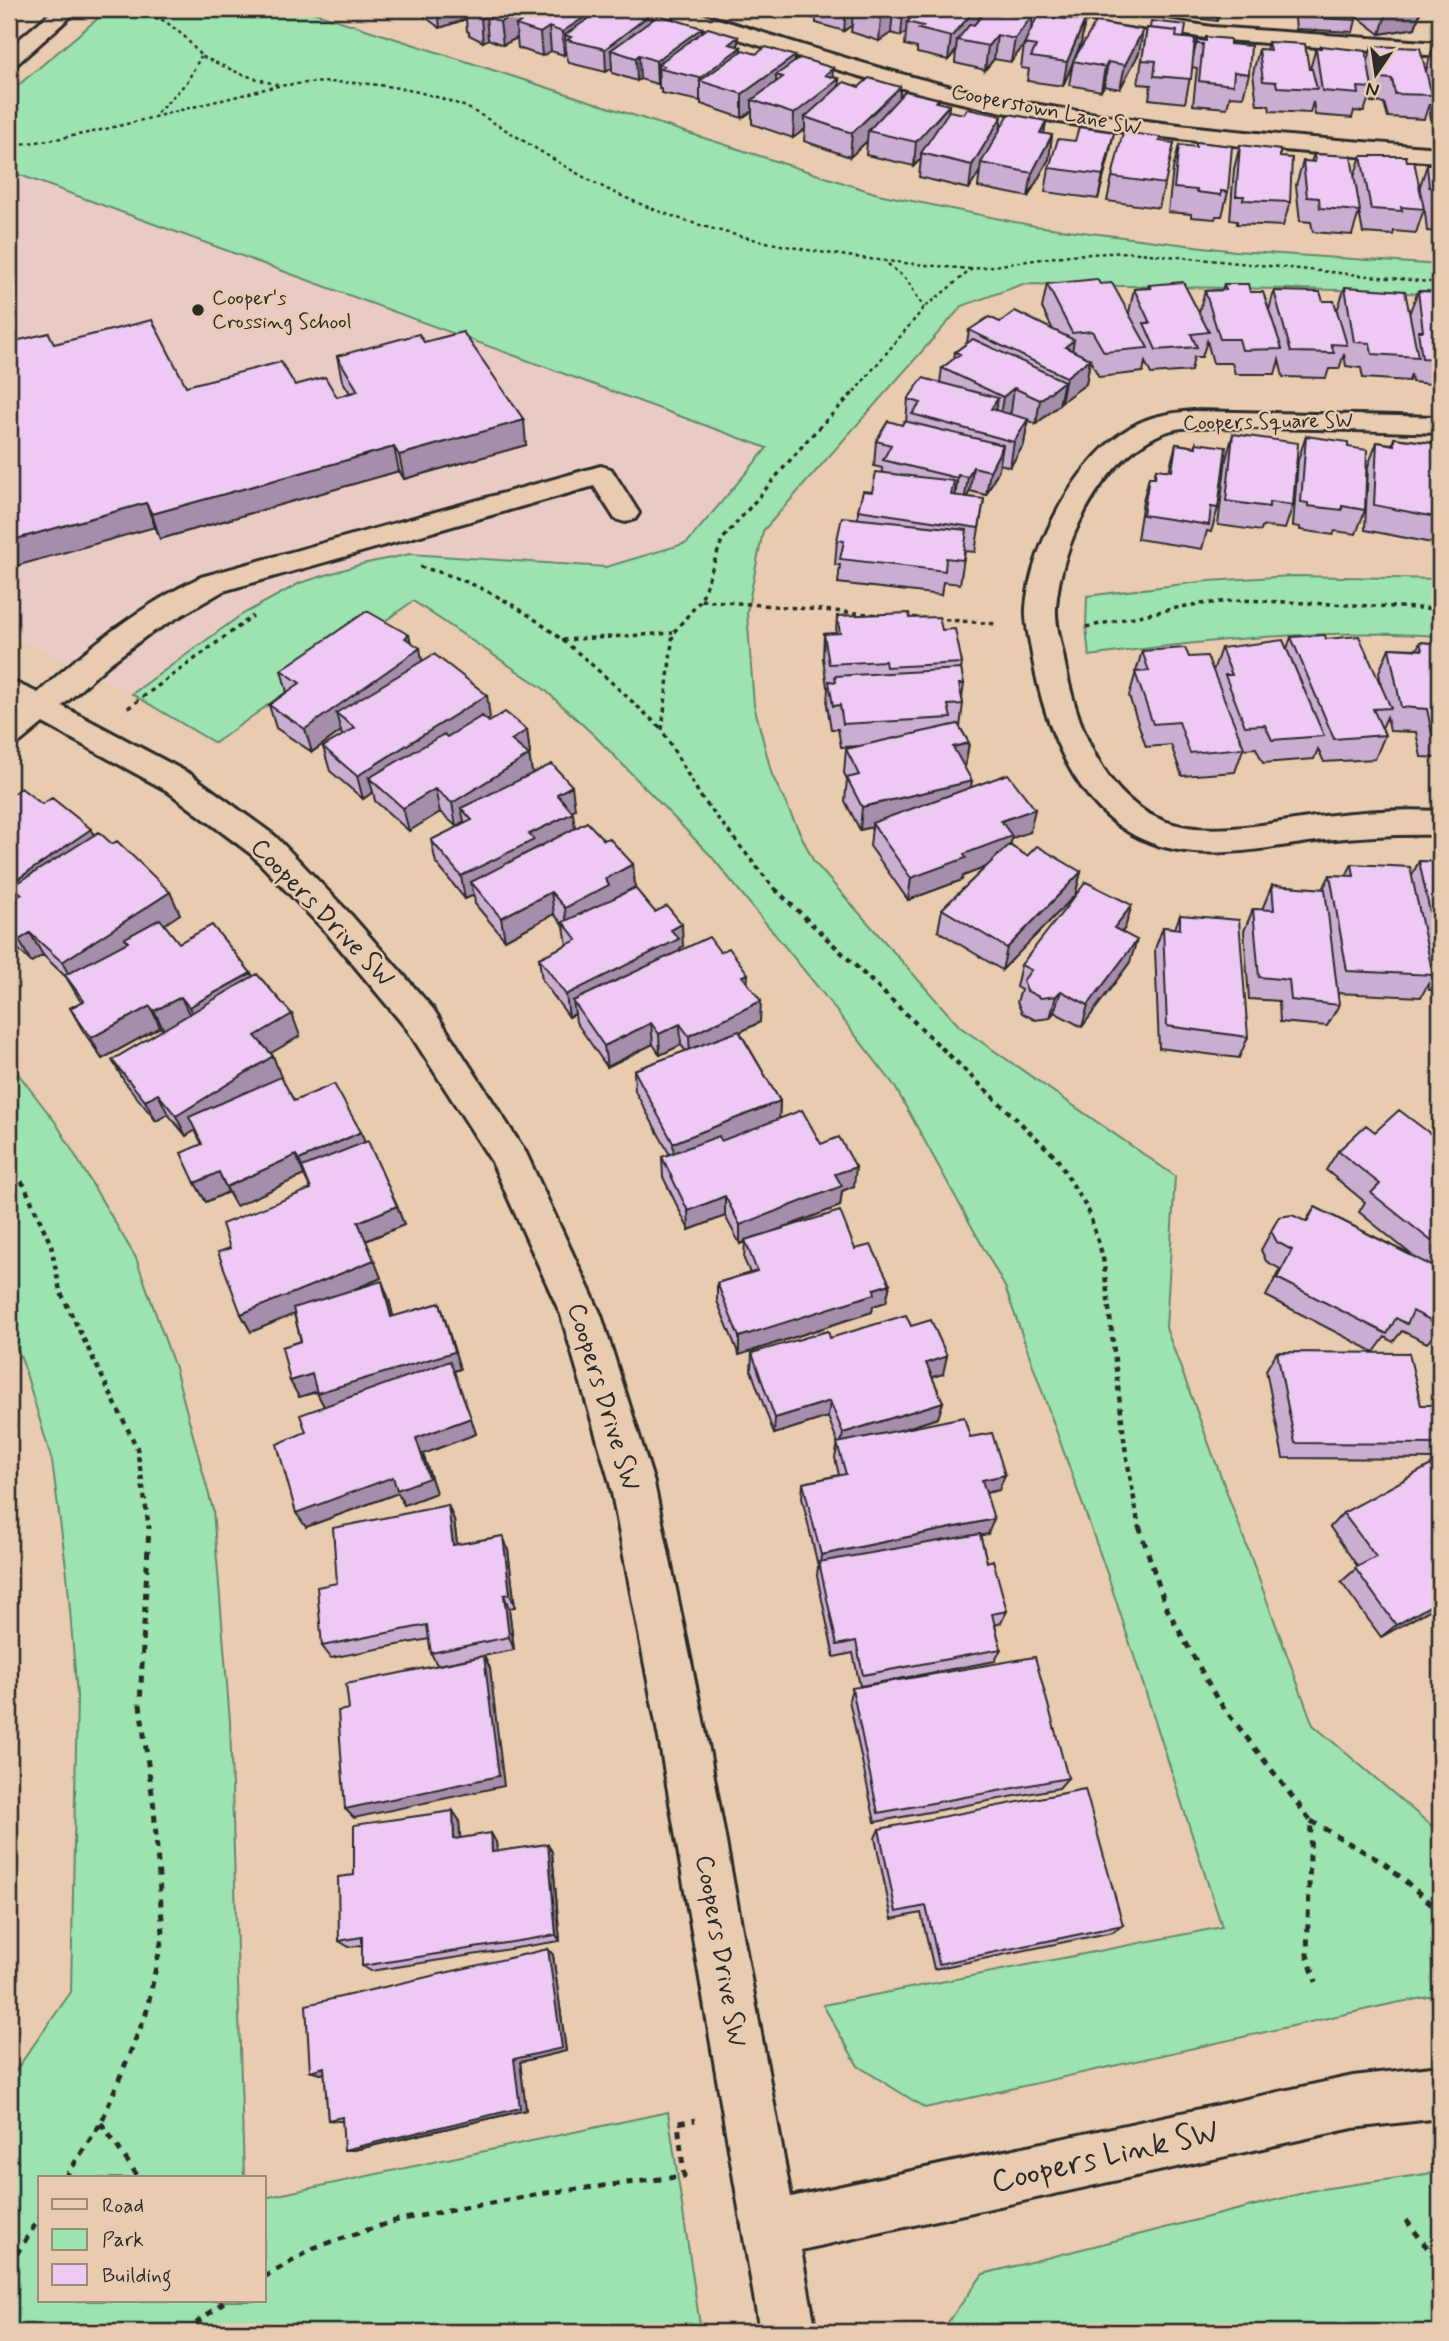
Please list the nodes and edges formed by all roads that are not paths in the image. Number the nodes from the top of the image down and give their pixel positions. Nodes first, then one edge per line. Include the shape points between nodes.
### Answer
1 (68, 9) edge
2 (663, 9) edge
3 (1058, 9) edge
4 (1440, 50) edge
5 (9, 59) edge
6 (1440, 155) edge
7 (1440, 425) edge
8 (625, 513) dead end
9 (26, 700) edge
10 (9, 734) edge
11 (1440, 823) edge
12 (1440, 2092) edge
13 (771, 2230) junction
14 (788, 2332) edge

1 - 5 street
2 - 6 street, Cooperstown Lane SW via 920,86 1025,110 1186,135
3 - 4 street via 1212,33
7 - 11 street, Coopers Square SW via 1321,419 1185,420 1144,431 1092,479 1069,515 1051,560 1041,610 1057,705 1092,779 1119,809 1155,831 1234,839 1363,825
8 - 9 street via 601,475 212,584 183,597
9 - 10 street
9 - 13 street, Coopers Drive SW via 178,782 263,845 339,924 420,1019 507,1153 581,1315 632,1483
12 - 13 street, Coopers Link SW via 1353,2102
13 - 14 street, Coopers Drive SW

